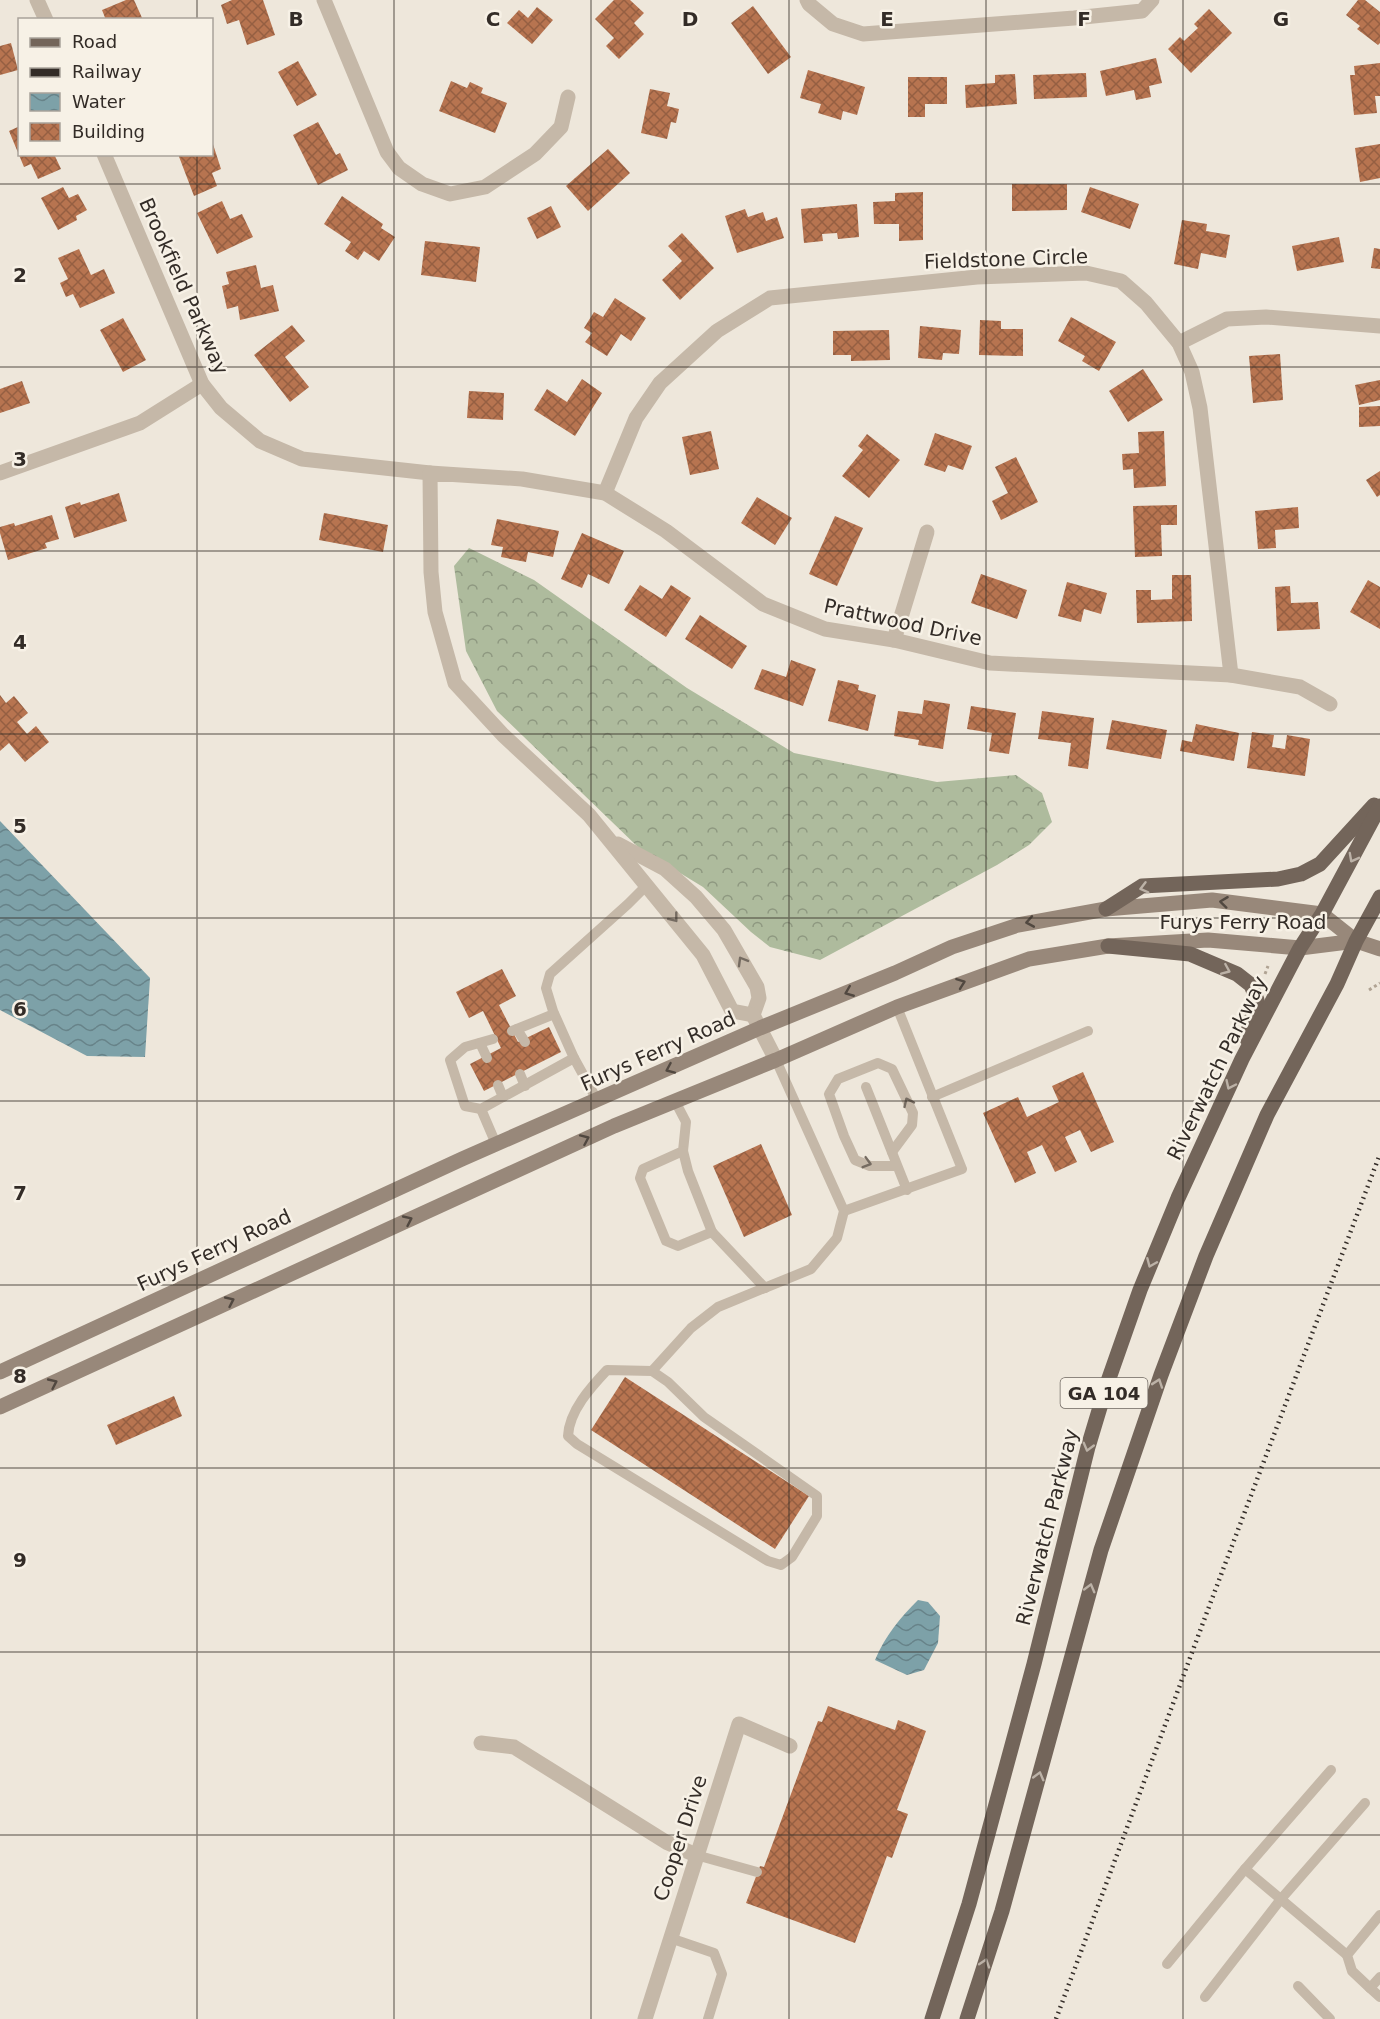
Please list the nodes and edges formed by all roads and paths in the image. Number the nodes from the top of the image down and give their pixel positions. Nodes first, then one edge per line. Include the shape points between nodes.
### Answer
1 (37, 0) edge
2 (324, 0) edge
3 (807, 0) edge
4 (1152, 0) edge
5 (45, 18) edge
6 (568, 97) dead end
7 (105, 156) edge
8 (1380, 326) edge
9 (1179, 343) junction
10 (202, 384) junction
11 (302, 459) joint
12 (0, 473) edge
13 (430, 473) junction
14 (605, 493) junction
15 (927, 532) dead end
16 (894, 640) junction
17 (1231, 675) junction
18 (1330, 704) dead end
19 (1380, 799) edge
20 (1380, 806) edge
21 (610, 840) junction
22 (647, 885) junction
23 (1380, 897) edge
24 (1106, 909) junction
25 (1322, 914) junction
26 (1356, 941) junction
27 (1108, 946) junction
28 (1300, 948) junction
29 (1380, 949) edge
30 (1268, 966) dead end
31 (1272, 971) dead end
32 (1264, 974) junction
33 (1260, 980) dead end
34 (1380, 983) edge
35 (1369, 990) dead end
36 (897, 1007) junction
37 (554, 1014) junction
38 (757, 1022) junction
39 (1088, 1031) dead end
40 (493, 1039) dead end
41 (525, 1042) dead end
42 (480, 1043) junction
43 (486, 1058) dead end
44 (574, 1058) junction
45 (1242, 1059) junction
46 (776, 1060) junction
47 (520, 1074) dead end
48 (498, 1085) dead end
49 (525, 1086) junction
50 (866, 1087) dead end
51 (503, 1097) junction
52 (932, 1097) junction
53 (597, 1100) junction
54 (675, 1101) junction
55 (481, 1109) junction
56 (496, 1144) junction
57 (683, 1151) junction
58 (891, 1152) junction
59 (896, 1166) junction
60 (907, 1190) junction
61 (844, 1211) junction
62 (712, 1232) junction
63 (765, 1288) junction
64 (652, 1371) junction
65 (0, 1372) edge
66 (0, 1407) edge
67 (481, 1743) dead end
68 (790, 1746) dead end
69 (1331, 1770) dead end
70 (1365, 1803) dead end
71 (696, 1855) junction
72 (1245, 1869) junction
73 (757, 1872) dead end
74 (1281, 1899) junction
75 (1380, 1915) edge
76 (670, 1938) junction
77 (1347, 1955) junction
78 (1167, 1964) dead end
79 (1380, 1977) edge
80 (1298, 1986) dead end
81 (1370, 1988) junction
82 (1205, 1997) dead end
83 (1380, 1997) edge
84 (645, 2019) edge
85 (708, 2019) edge
86 (932, 2019) edge
87 (967, 2019) edge
88 (1330, 2019) edge

1 - 5 street
2 - 6 street via 387,152 399,168 422,184 450,194 484,187 535,154 561,127
3 - 4 street via 833,24 863,34 1142,11
7 - 10 street, Brookfield Parkway
8 - 9 street via 1266,317 1227,319
9 - 14 street, Fieldstone Circle via 1146,303 1121,281 1086,273 976,277 770,298 717,331 660,383 636,418
9 - 17 street, Fieldstone Circle via 1192,372 1200,408
10 - 11 street, Brookfield Parkway via 221,408 260,441
10 - 12 street via 140,423
11 - 13 street, Prattwood Drive
13 - 14 street, Prattwood Drive via 522,479
13 - 21 street via 435,612 455,683
14 - 16 street, Prattwood Drive via 666,531 763,604 825,629
15 - 16 street
16 - 17 street, Prattwood Drive via 990,663
17 - 18 street, Prattwood Drive via 1300,687
19 -> 24 main road via 1320,864 1301,874 1278,879 1142,886
20 -> 25 main road, Riverwatch Parkway / GA 104
21 - 22 street
38 -> 21 street via 757,987 724,930 665,869
22 - 37 lane via 550,974 546,988
22 -> 38 street via 703,955 732,1011
23 - 26 main road, GA 104
25 -> 24 main road, Furys Ferry Road via 1212,900
24 -> 38 main road, Furys Ferry Road via 1018,925
25 - 26 main road, Furys Ferry Road
25 - 28 main road, Riverwatch Parkway / GA 104
26 - 28 main road, Furys Ferry Road
26 - 29 main road, Furys Ferry Road
87 -> 26 main road, GA 104 via 1002,1911 1101,1550 1161,1375 1206,1256 1267,1115
27 - 28 main road, Furys Ferry Road via 1208,940
36 -> 27 main road, Furys Ferry Road via 1029,959
27 -> 45 main road via 1190,954 1237,974 1251,985 1257,1000
28 - 45 main road, Riverwatch Parkway / GA 104
30 - 32 path
31 - 32 path
32 - 33 path
34 - 35 path
36 - 46 main road, Furys Ferry Road
36 - 52 lane
37 - 41 lane via 514,1030
37 - 44 lane
38 - 46 street
38 -> 53 main road, Furys Ferry Road
39 - 52 lane
40 - 42 lane
42 - 43 lane
42 - 55 lane via 465,1047 450,1060 465,1106
44 - 49 lane via 541,1071
44 - 53 lane
45 -> 86 main road, Riverwatch Parkway / GA 104 via 1165,1228 1107,1384 972,1893
46 - 54 main road, Furys Ferry Road
46 - 61 lane
47 - 49 lane
48 - 51 lane
49 - 51 lane
50 - 58 lane
51 - 55 lane
52 - 60 lane via 962,1169
53 - 56 main road, Furys Ferry Road
54 - 57 lane via 686,1122
66 -> 54 main road, Furys Ferry Road
55 - 56 lane
56 - 65 main road, Furys Ferry Road
57 - 62 lane
57 - 62 lane via 643,1169 640,1178 666,1240 678,1246
58 - 59 lane
58 -> 59 lane via 912,1125 914,1113 892,1069 878,1063 838,1079 829,1094 855,1160 870,1166
59 - 60 lane
60 - 61 lane
61 - 63 lane via 837,1238 811,1269
62 - 63 lane
63 - 64 lane via 718,1307 691,1329
64 - 64 lane via 704,1417 818,1496 817,1516 792,1557 781,1565 768,1562 568,1436 569,1425 592,1385 607,1370
67 - 71 street via 514,1747 666,1842
68 - 71 street, Cooper Drive via 739,1724
69 - 72 lane
70 - 74 lane
71 - 73 lane
71 - 76 street, Cooper Drive
72 - 74 lane
72 - 78 lane
74 - 77 lane
74 - 82 lane
75 - 77 lane
76 - 84 street, Cooper Drive
76 - 85 lane via 714,1953 722,1974
77 - 81 lane via 1352,1971
79 - 81 lane
80 - 88 lane
81 - 83 lane

